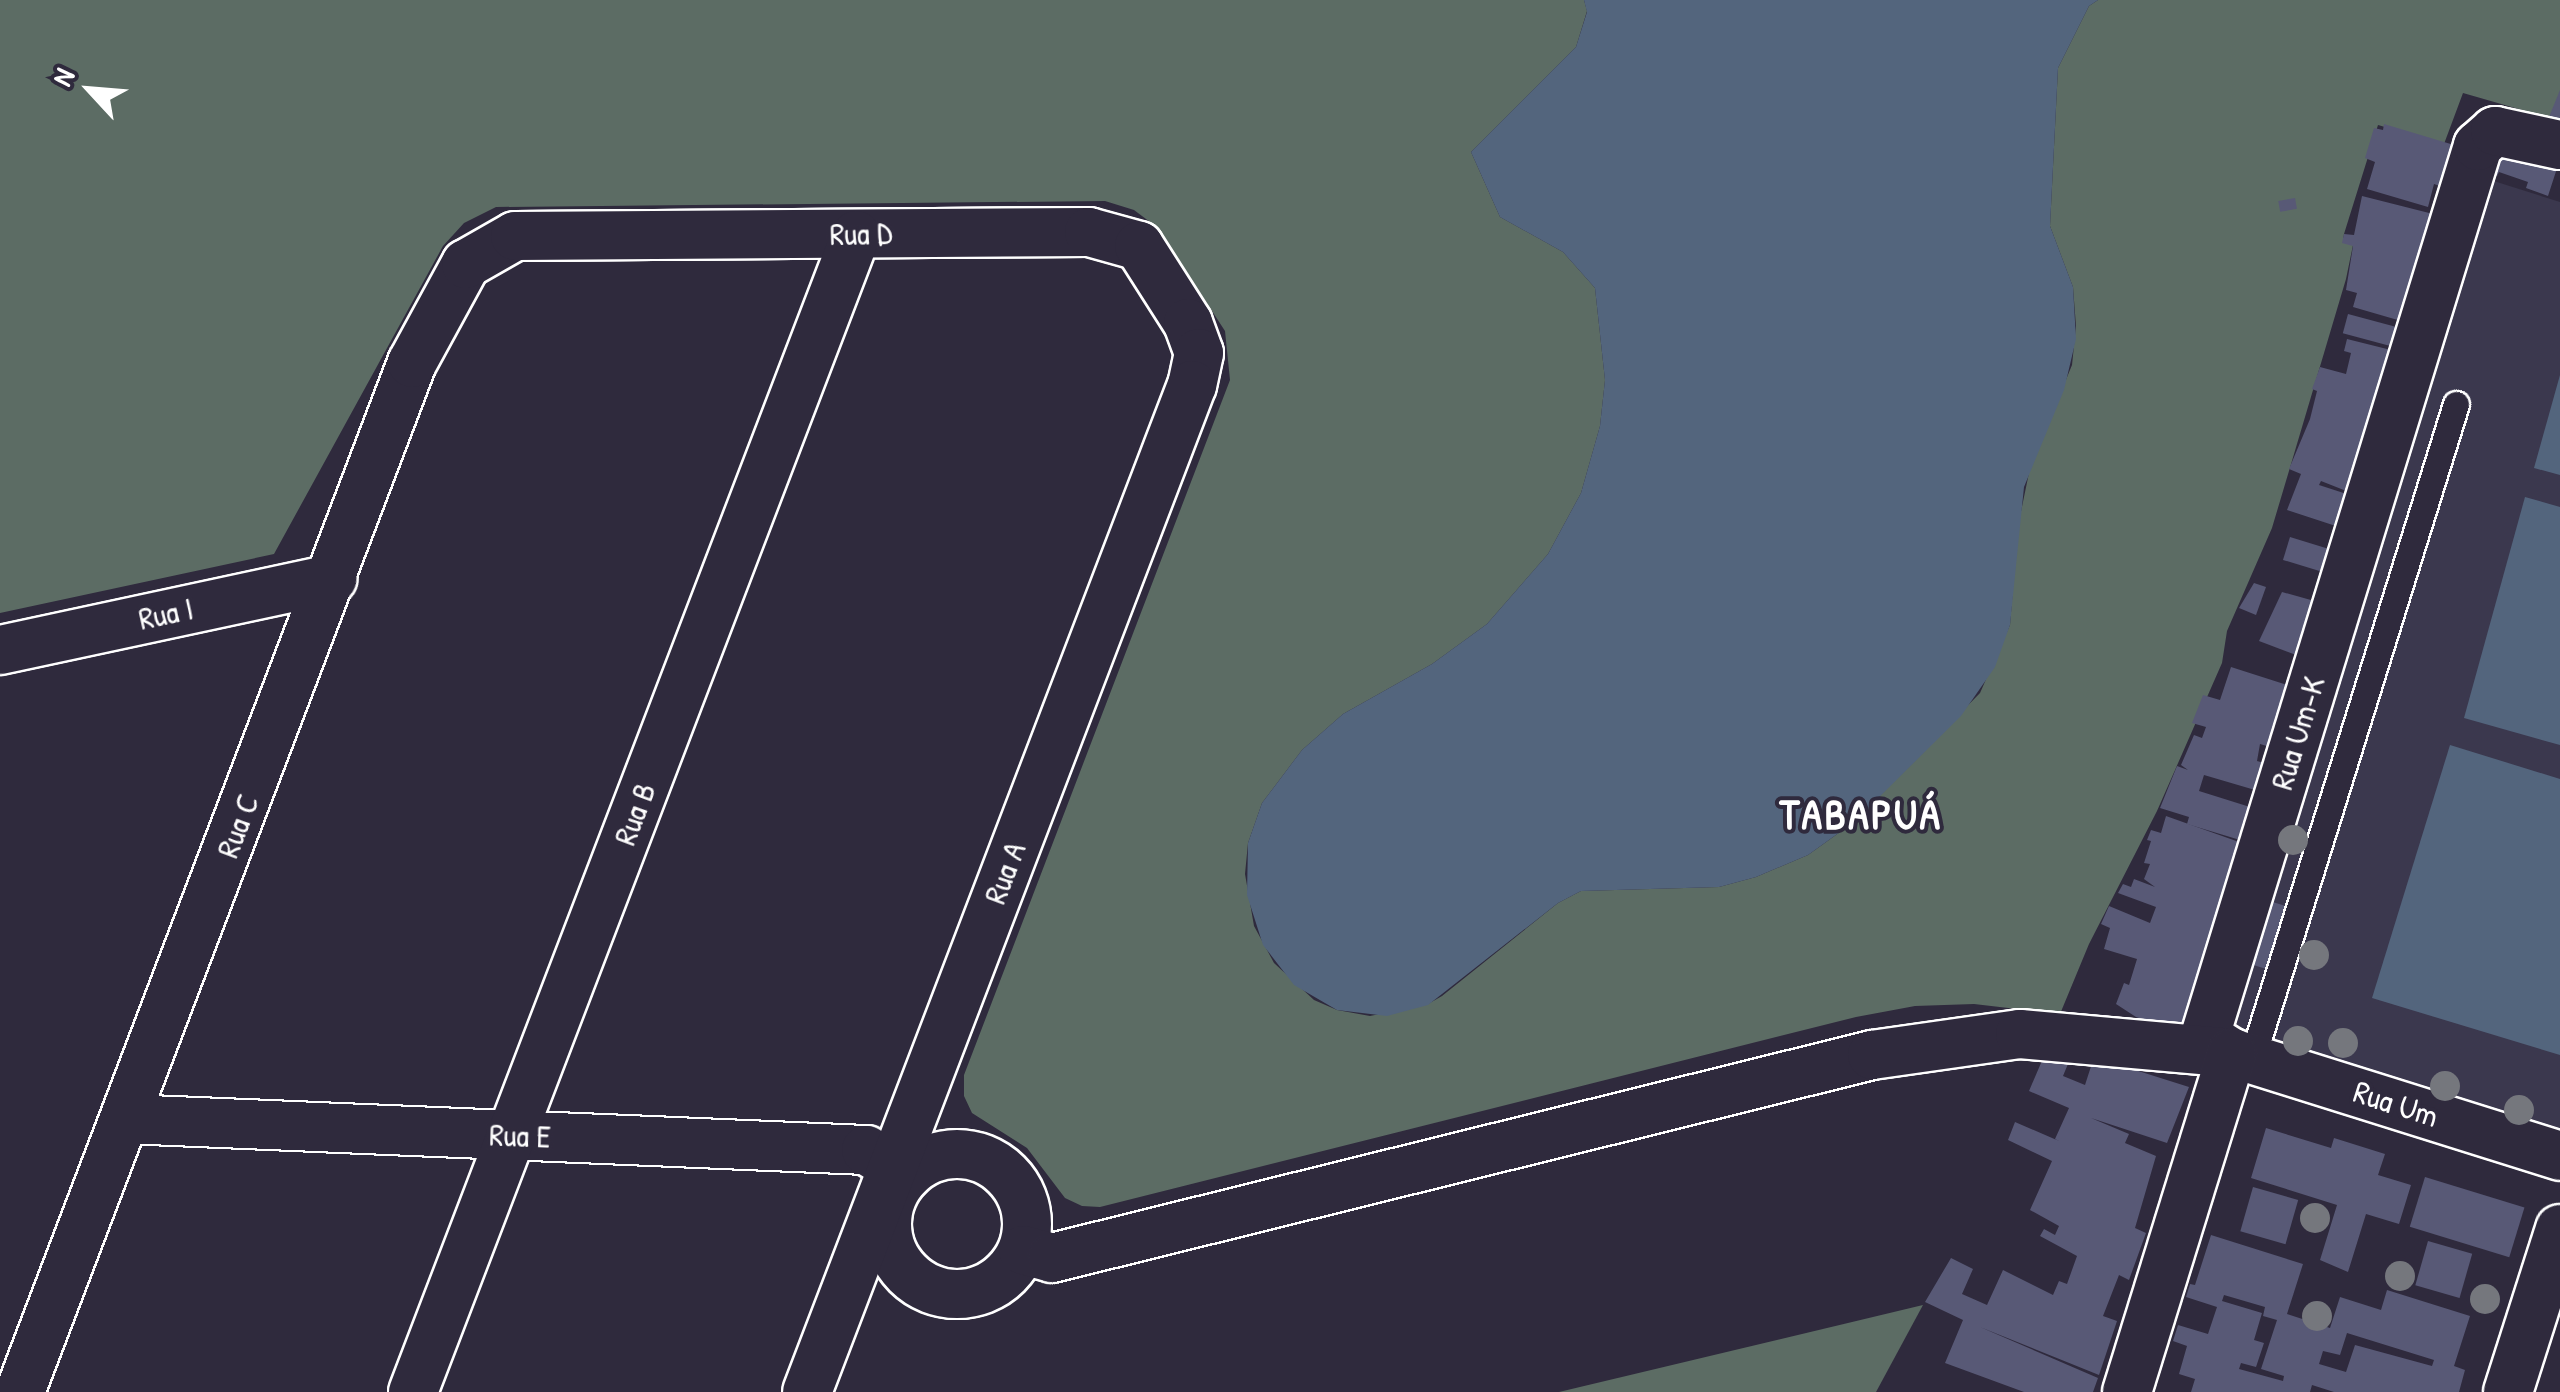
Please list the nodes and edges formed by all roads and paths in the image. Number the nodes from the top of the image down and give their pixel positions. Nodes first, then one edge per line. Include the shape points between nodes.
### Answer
1 (2560, 145) edge
2 (856, 234) junction
3 (466, 264) joint
4 (1198, 353) joint
5 (2456, 404) dead end
6 (332, 579) junction
7 (0, 650) edge
8 (2242, 1056) junction
9 (126, 1119) junction
10 (513, 1135) junction
11 (2560, 1156) edge
12 (900, 1170) junction
13 (2560, 1229) edge
14 (1023, 1250) junction
15 (20, 1392) edge
16 (413, 1392) edge
17 (808, 1392) edge
18 (2127, 1392) edge
19 (2508, 1392) edge

1 - 8 street, Rua Um-K via 2495,131 2478,146 2206,1036
2 - 3 street, Rua D via 515,236
2 - 4 street, Rua D via 1089,232 1139,246 1188,323
2 - 10 street, Rua B
3 - 6 street, Rua C via 412,363
4 - 12 street, Rua A via 1192,385
5 - 8 lane
6 - 7 street, Rua I
6 - 9 street, Rua C
8 - 11 street, Rua Um
8 - 14 street, Rua Um via 2020,1034 1872,1054 1052,1258
8 - 18 street
9 - 10 street, Rua E
9 - 15 street, Rua C
10 - 12 street, Rua E via 866,1150
10 - 16 street, Rua B
12 - 14 street via 955,1154 997,1166 1025,1206
12 - 14 street via 888,1238 896,1261 920,1285 953,1295 982,1290 1003,1278
12 - 17 street, Rua A
13 - 19 street

